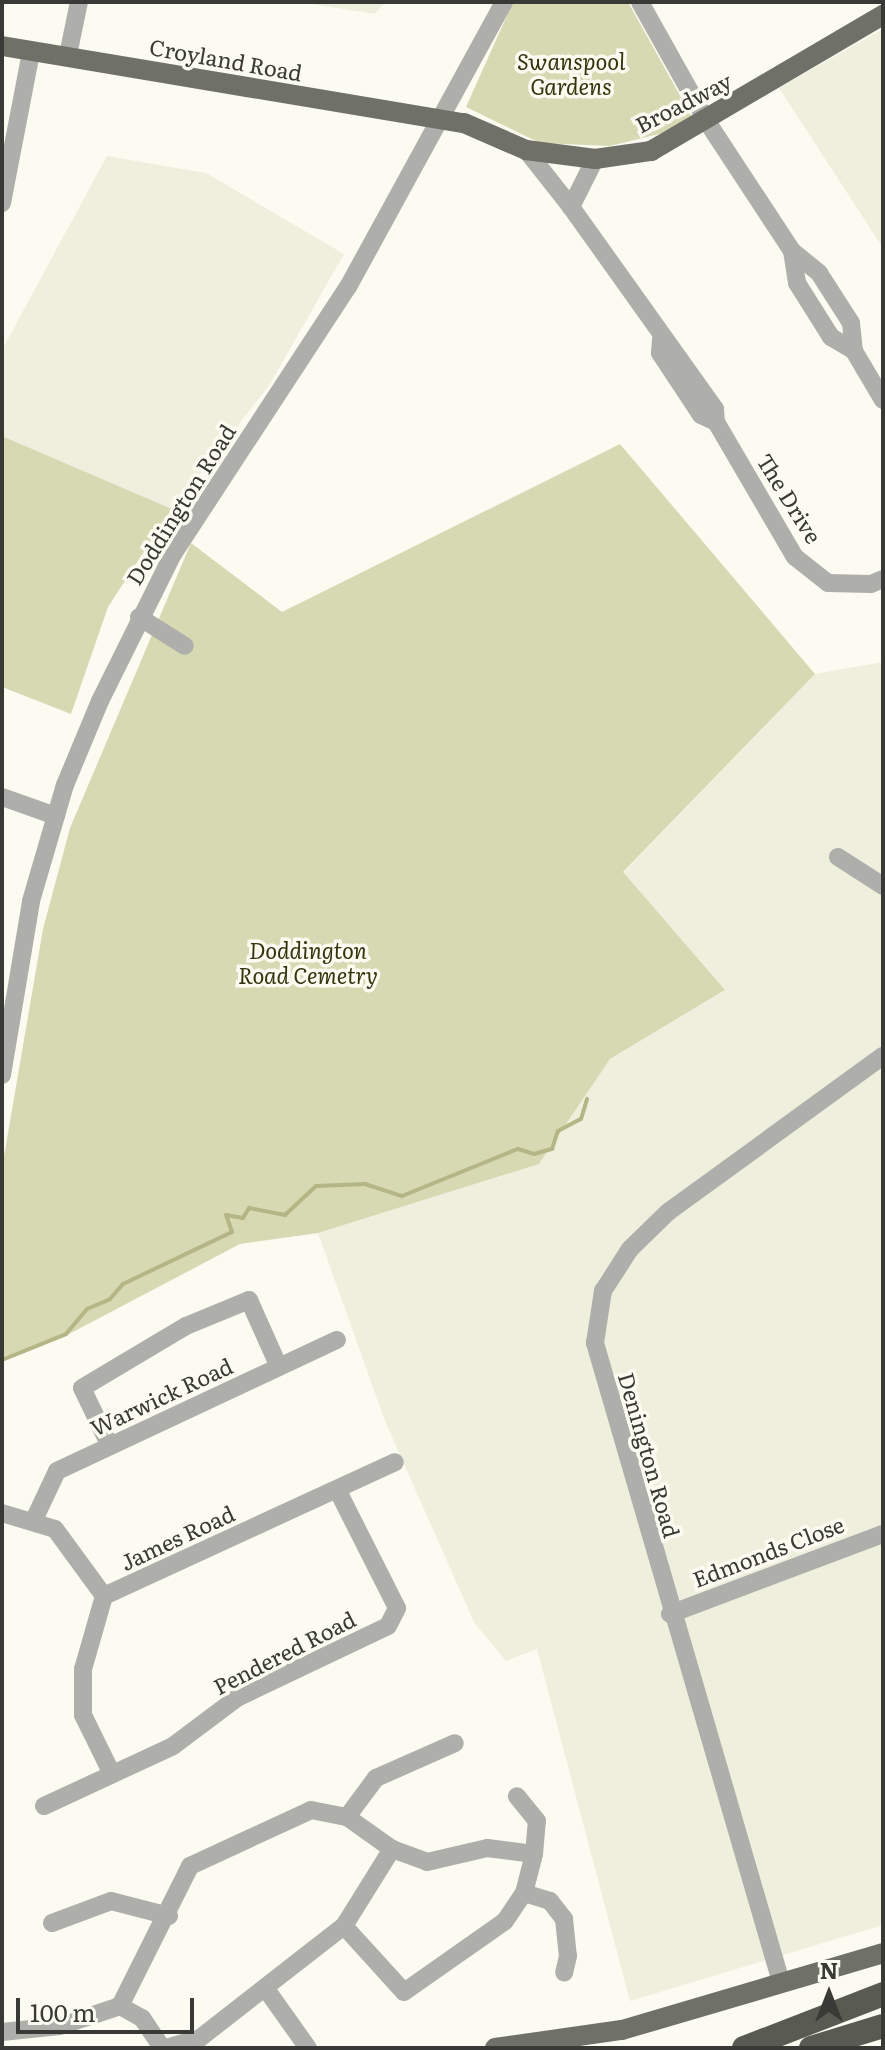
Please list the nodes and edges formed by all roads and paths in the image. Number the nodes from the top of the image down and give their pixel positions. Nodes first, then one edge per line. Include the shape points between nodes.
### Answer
1 (79, 2) edge
2 (504, 2) edge
3 (640, 2) edge
4 (883, 15) edge
5 (2, 46) edge
6 (31, 53) junction
7 (68, 55) junction
8 (443, 119) junction
9 (706, 120) junction
10 (526, 150) junction
11 (595, 159) junction
12 (2, 203) edge
13 (571, 207) junction
14 (883, 400) edge
15 (883, 579) edge
16 (139, 617) junction
17 (185, 646) dead end
18 (2, 797) edge
19 (56, 816) junction
20 (838, 857) dead end
21 (883, 886) edge
22 (883, 1056) edge
23 (2, 1075) edge
24 (337, 1340) dead end
25 (279, 1367) junction
26 (110, 1446) junction
27 (395, 1462) dead end
28 (337, 1489) junction
29 (2, 1513) edge
30 (33, 1522) junction
31 (883, 1534) edge
32 (104, 1596) junction
33 (670, 1614) junction
34 (455, 1743) dead end
35 (112, 1774) junction
36 (517, 1796) dead end
37 (44, 1806) dead end
38 (347, 1817) junction
39 (392, 1849) junction
40 (534, 1854) junction
41 (524, 1893) junction
42 (169, 1916) junction
43 (52, 1923) dead end
44 (344, 1926) junction
45 (883, 1953) edge
46 (564, 1973) dead end
47 (781, 1982) junction
48 (266, 1989) junction
49 (883, 1994) edge
50 (120, 2006) junction
51 (883, 2007) edge
52 (883, 2026) edge
53 (2, 2032) edge
54 (883, 2042) edge
55 (164, 2048) edge
56 (308, 2048) edge
57 (495, 2048) edge
58 (744, 2048) edge
59 (753, 2048) edge
60 (811, 2048) edge
61 (858, 2048) edge

1 - 7 street
2 - 8 street, Doddington Road
3 - 9 street
4 - 9 main road, Broadway
5 - 6 main road, Croyland Road
6 - 7 main road, Croyland Road
6 - 12 street
7 - 8 main road, Croyland Road
8 - 10 main road, Broadway
8 - 16 street, Doddington Road via 348,287 217,486
9 - 11 main road, Broadway via 651,151
9 - 14 street via 792,251 819,273 851,323 854,351
10 - 11 main road, Broadway
10 - 13 street, The Drive
11 - 13 street
13 - 15 street, The Drive via 715,409 716,422 795,557 828,583 871,584
16 - 17 street
16 - 19 street, Doddington Road
18 - 19 street
19 - 23 street, Doddington Road via 31,901
20 - 21 street
22 - 33 street, Denington Road via 668,1212 630,1249 603,1291 595,1343
24 - 25 street, Warwick Road
25 - 26 street, Warwick Road
25 - 26 street via 249,1300 186,1326 82,1388
26 - 30 street, Warwick Road via 57,1471
27 - 28 street, James Road
28 - 32 street, James Road
28 - 35 street, Pendered Road via 397,1608 388,1626 237,1698 173,1746
29 - 30 street, James Road
30 - 32 street, James Road via 55,1529
31 - 33 street, Edmonds Close
32 - 35 street via 83,1669 83,1715
33 - 47 street, Denington Road
34 - 38 street via 376,1778
35 - 37 street, Pendered Road
36 - 40 street via 537,1821
38 - 39 street
38 - 42 street via 311,1810 190,1866
39 - 40 street via 427,1862 487,1848
39 - 44 street
40 - 41 street
41 - 44 street via 505,1921 404,1992
41 - 46 street via 550,1901 564,1919
42 - 43 street via 111,1901
42 - 50 street via 137,1965
44 - 48 street
45 - 47 main road
47 - 57 main road via 622,2030
48 - 55 street via 200,2038
48 - 56 street
49 - 58 highway
50 - 53 street via 60,2026
50 - 55 street via 142,2018
51 - 59 highway
52 - 60 highway
54 - 61 highway

